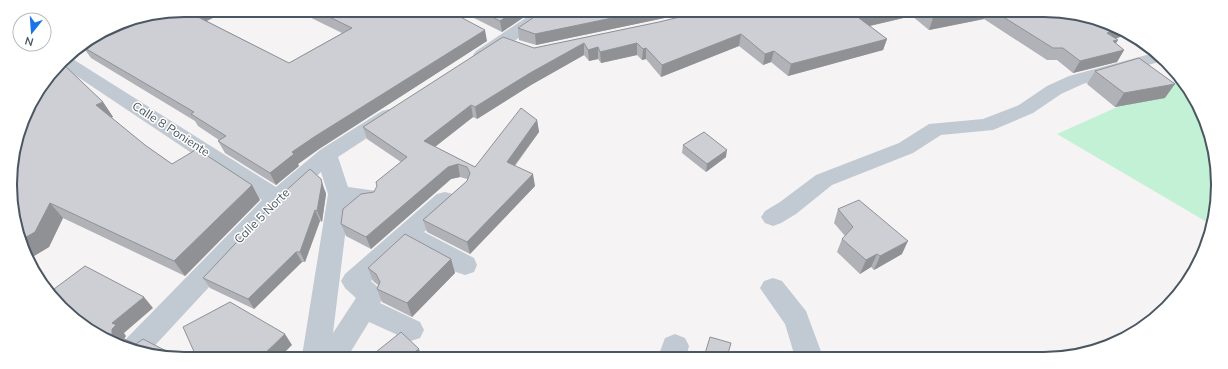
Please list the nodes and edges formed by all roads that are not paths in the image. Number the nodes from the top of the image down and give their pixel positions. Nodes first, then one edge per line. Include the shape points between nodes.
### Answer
1 (539, 17) edge
2 (1155, 60) edge
3 (71, 61) edge
4 (464, 66) edge
5 (405, 104) edge
6 (327, 155) junction
7 (460, 186) edge
8 (339, 194) junction
9 (369, 197) edge
10 (277, 199) junction
11 (772, 217) dead end
12 (407, 234) junction
13 (465, 265) dead end
14 (773, 288) dead end
15 (364, 308) junction
16 (411, 330) dead end
17 (138, 345) edge
18 (317, 352) edge
19 (336, 352) edge
20 (807, 352) edge

1 - 4 street
2 - 11 street via 1076,80 1054,90 1026,109 986,125 936,129 906,148 824,180
3 - 10 street, Calle 8 Poniente
5 - 6 street, Calle 5 Norte
6 - 8 street
6 - 10 street, Calle 5 Norte
7 - 12 street
8 - 9 street
8 - 18 street
10 - 17 street, Calle 5 Norte
12 - 13 street
12 - 15 street via 354,281 371,296
14 - 20 street via 797,319
15 - 16 street
15 - 19 street

